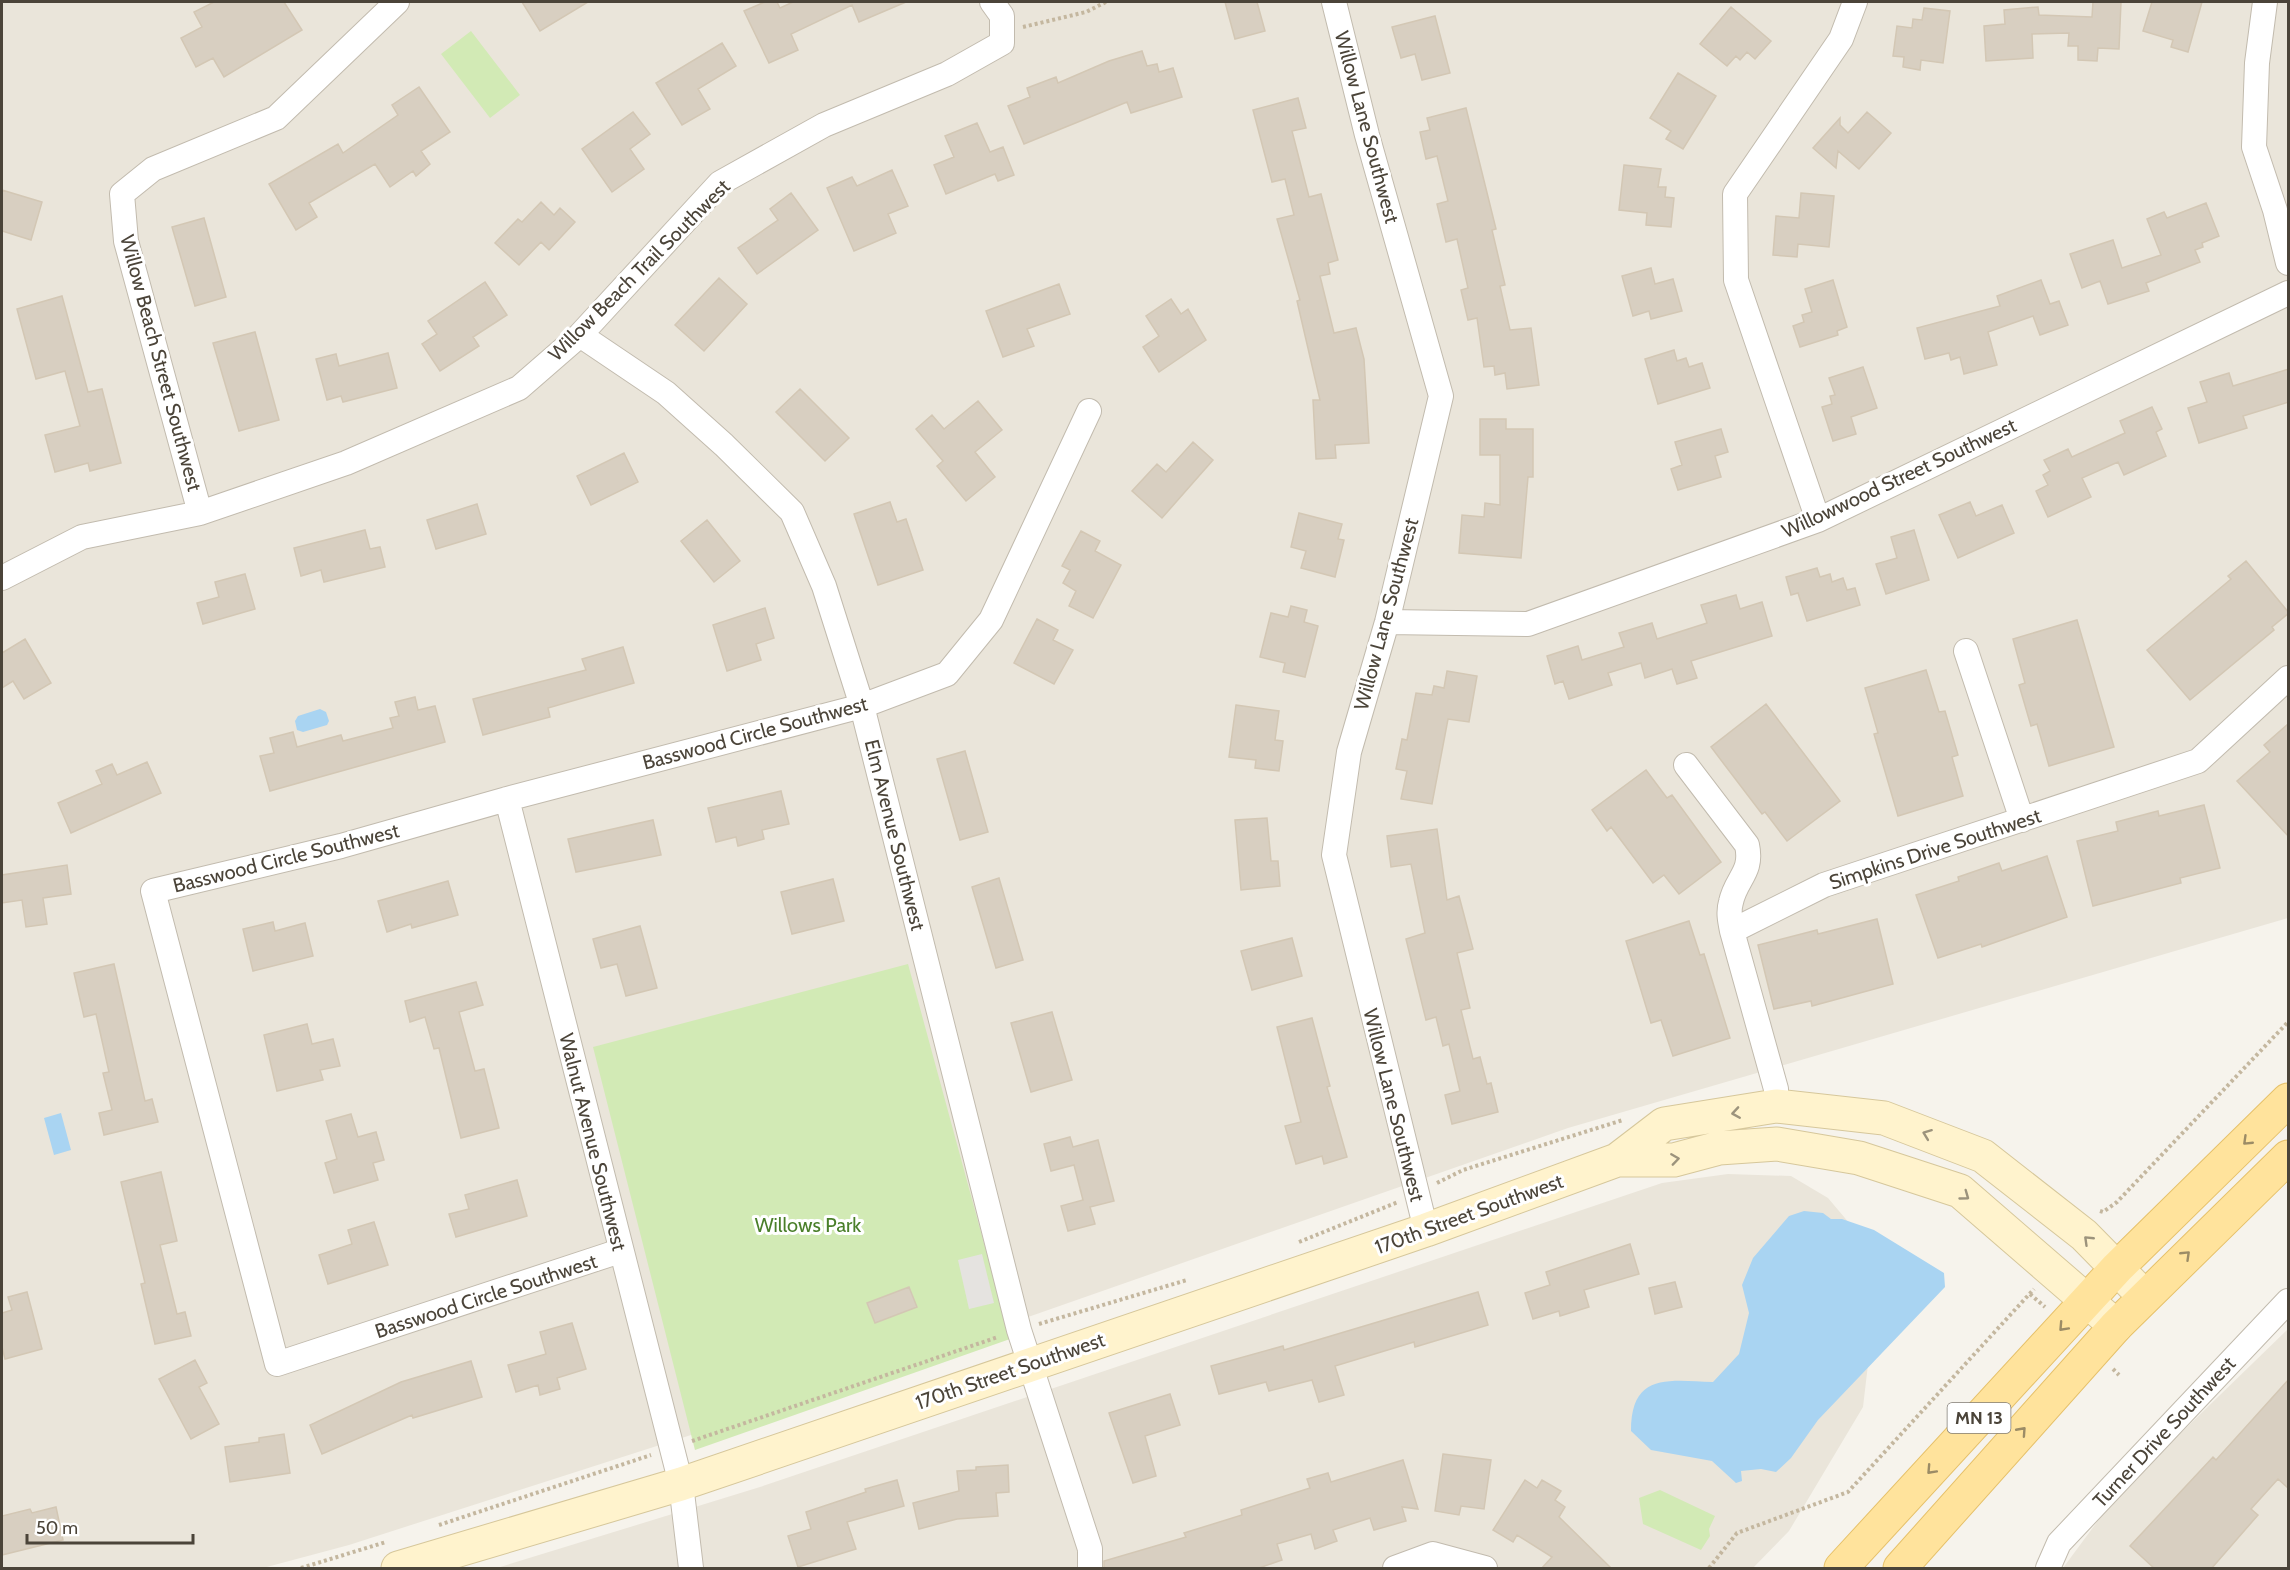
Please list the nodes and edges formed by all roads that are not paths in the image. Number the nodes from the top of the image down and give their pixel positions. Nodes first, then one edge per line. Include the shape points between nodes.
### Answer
1 (397, 2) edge
2 (992, 2) edge
3 (1334, 2) edge
4 (1855, 2) edge
5 (2265, 2) edge
6 (2289, 263) edge
7 (2289, 293) edge
8 (580, 335) junction
9 (1089, 411) dead end
10 (200, 513) junction
11 (1818, 520) junction
12 (2, 578) edge
13 (1387, 622) junction
14 (1966, 651) dead end
15 (2289, 678) edge
16 (862, 706) junction
17 (1686, 765) dead end
18 (507, 799) junction
19 (2022, 820) junction
20 (1732, 931) junction
21 (2289, 1100) edge
22 (1776, 1106) junction
23 (2289, 1157) edge
24 (1617, 1160) junction
25 (1426, 1230) junction
26 (620, 1251) junction
27 (2117, 1268) junction
28 (2144, 1296) junction
29 (2088, 1300) junction
30 (2289, 1300) edge
31 (2116, 1326) junction
32 (1031, 1363) junction
33 (681, 1484) junction
34 (399, 1569) edge
35 (691, 1569) edge
36 (1090, 1569) edge
37 (1395, 1569) edge
38 (1485, 1569) edge
39 (1841, 1569) edge
40 (1900, 1569) edge
41 (2048, 1569) edge

1 - 10 street, Willow Beach Street Southwest via 276,118 153,169 122,194 126,242
2 - 8 street, Willow Beach Trail Southwest via 1002,16 1002,37 947,74 824,125 720,183
3 - 13 street, Willow Lane Southwest via 1367,135 1441,396
4 - 11 street via 1841,39 1735,194 1736,280
5 - 6 street via 2257,63 2254,147
7 - 11 street, Willowwood Street Southwest
8 - 10 street, Willow Beach Trail Southwest via 519,388 346,463
8 - 16 street, Elm Avenue Southwest via 666,393 792,512 824,586
9 - 16 street, Basswood Circle Southwest via 991,620 947,674
10 - 12 street, Willow Beach Trail Southwest via 82,537
11 - 13 street, Willowwood Street Southwest via 1528,624
13 - 25 street, Willow Lane Southwest via 1349,752 1334,855
14 - 19 street
15 - 19 street, Simpkins Drive Southwest via 2198,761
16 - 18 street, Basswood Circle Southwest
16 - 32 street, Elm Avenue Southwest via 1019,1330
17 - 20 street via 1747,845 1750,859 1731,900
18 - 26 street, Walnut Avenue Southwest
18 - 26 street, Basswood Circle Southwest via 340,846 153,891 277,1364
19 - 20 street, Simpkins Drive Southwest via 1824,885
20 - 22 street via 1776,1089
21 -> 27 main road, MN 13
22 -> 24 street, 170th Street Southwest via 1664,1124
27 -> 22 street, 170th Street Southwest via 2094,1224 1983,1156 1884,1118
28 -> 23 main road, MN 13
24 - 25 street, 170th Street Southwest
24 -> 29 street, 170th Street Southwest via 1674,1160 1719,1148 1777,1144 1859,1158 1960,1191
25 - 32 street, 170th Street Southwest
26 - 33 street, Walnut Avenue Southwest
27 - 28 street, 170th Street Southwest
27 - 29 main road, MN 13
28 - 31 main road, MN 13
29 - 31 street, 170th Street Southwest
29 -> 39 main road, MN 13
30 - 41 street, Turner Drive Southwest via 2059,1543
40 -> 31 main road, MN 13
32 - 33 street, 170th Street Southwest
32 - 36 street, Elm Avenue Southwest via 1090,1550
33 - 34 street, 170th Street Southwest
33 - 35 street, Walnut Avenue Southwest
37 - 38 street via 1433,1554

